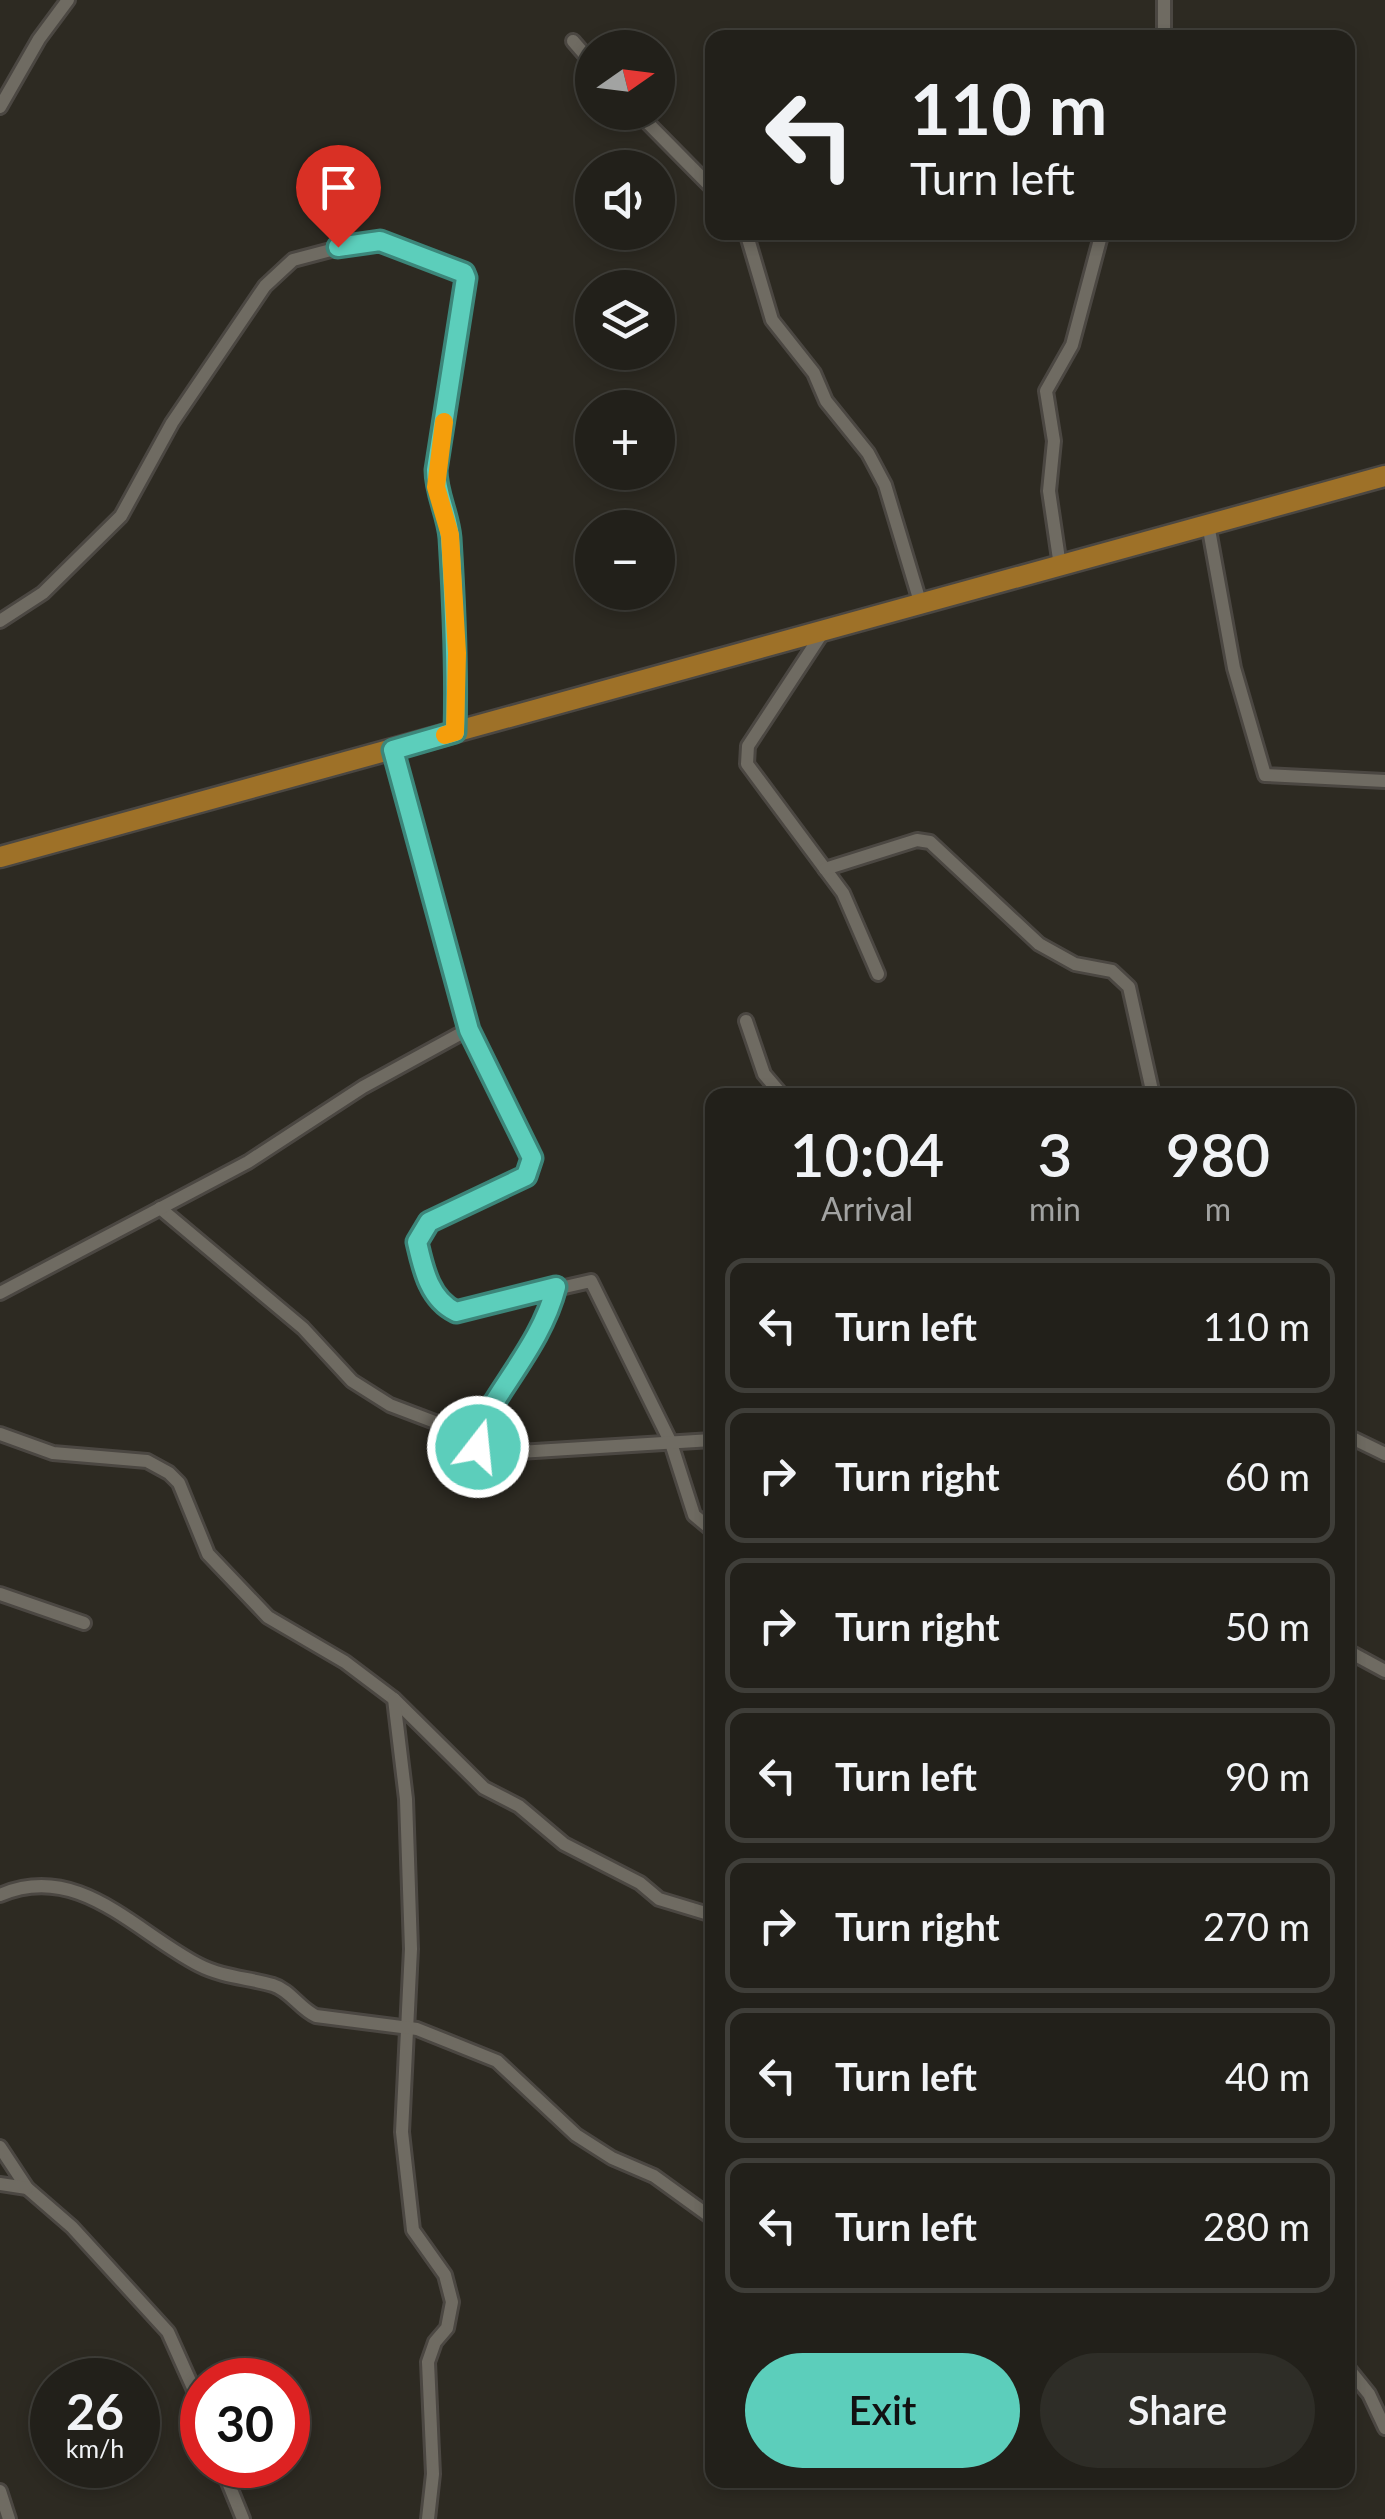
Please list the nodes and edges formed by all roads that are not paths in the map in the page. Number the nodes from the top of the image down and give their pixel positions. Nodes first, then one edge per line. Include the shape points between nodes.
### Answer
1 (68, 0) edge
2 (1164, 0) edge
3 (1164, 30) edge
4 (572, 42) dead end
5 (575, 45) edge
6 (0, 107) edge
7 (656, 130) edge
8 (705, 181) edge
9 (748, 240) edge
10 (1100, 240) edge
11 (1385, 476) edge
12 (1208, 524) junction
13 (1060, 566) junction
14 (921, 605) junction
15 (0, 621) edge
16 (824, 632) junction
17 (455, 732) junction
18 (393, 750) junction
19 (1385, 781) edge
20 (0, 857) edge
21 (825, 868) junction
22 (878, 974) dead end
23 (746, 1021) dead end
24 (469, 1030) junction
25 (776, 1088) edge
26 (1151, 1088) edge
27 (160, 1208) junction
28 (556, 1287) junction
29 (0, 1293) edge
30 (0, 1434) edge
31 (1355, 1439) edge
32 (705, 1441) edge
33 (671, 1443) junction
34 (471, 1445) junction
35 (1385, 1454) edge
36 (705, 1524) edge
37 (0, 1594) edge
38 (84, 1623) dead end
39 (1355, 1654) edge
40 (1385, 1671) edge
41 (394, 1699) junction
42 (0, 1896) edge
43 (705, 1912) edge
44 (407, 2027) junction
45 (0, 2147) edge
46 (8, 2162) junction
47 (0, 2182) edge
48 (27, 2188) junction
49 (705, 2213) edge
50 (180, 2359) edge
51 (1355, 2377) edge
52 (1385, 2428) edge
53 (231, 2488) edge
54 (0, 2491) edge
55 (9, 2519) edge
56 (243, 2519) edge
57 (428, 2519) edge

1 - 6 street
2 - 3 street
4 - 5 street
7 - 8 street
9 - 14 street via 772,320 885,484
10 - 13 street via 1072,345 1046,391
11 - 12 main road
12 - 13 main road
12 - 19 street via 1234,668 1265,775
13 - 14 main road
14 - 16 main road
15 - 17 street via 43,593 121,516 172,423 280,270 311,253 380,241 466,278 436,470 450,535
16 - 17 main road
16 - 21 street via 746,756 750,771
17 - 18 main road
18 - 20 main road
18 - 24 street
21 - 22 street
21 - 26 street via 917,840 943,849 1040,944 1076,964 1122,977
23 - 25 street via 764,1074
24 - 27 street
24 - 28 street via 532,1169 420,1230 425,1277 444,1307 456,1312
27 - 29 street
27 - 34 street via 303,1328 352,1381 390,1405 448,1426
28 - 33 street via 583,1280 599,1288
28 - 34 street via 549,1315
30 - 41 street via 52,1452 146,1461 169,1473 179,1482 208,1554 268,1617
31 - 35 street
32 - 33 street
33 - 34 street via 519,1452
33 - 36 street via 694,1515
37 - 38 street
39 - 40 street
41 - 43 street via 484,1788 519,1806 564,1844 659,1899
41 - 44 street via 408,1852
42 - 44 street via 15,1889 76,1889 203,1968 278,1986 316,2016
44 - 49 street via 497,2062 576,2135 654,2176
44 - 57 street via 402,2132 411,2220 445,2276 452,2302 447,2328 428,2362
45 - 46 street
46 - 47 street
46 - 48 street
47 - 48 street
48 - 50 street via 168,2332
51 - 52 street
53 - 56 street
54 - 55 street

